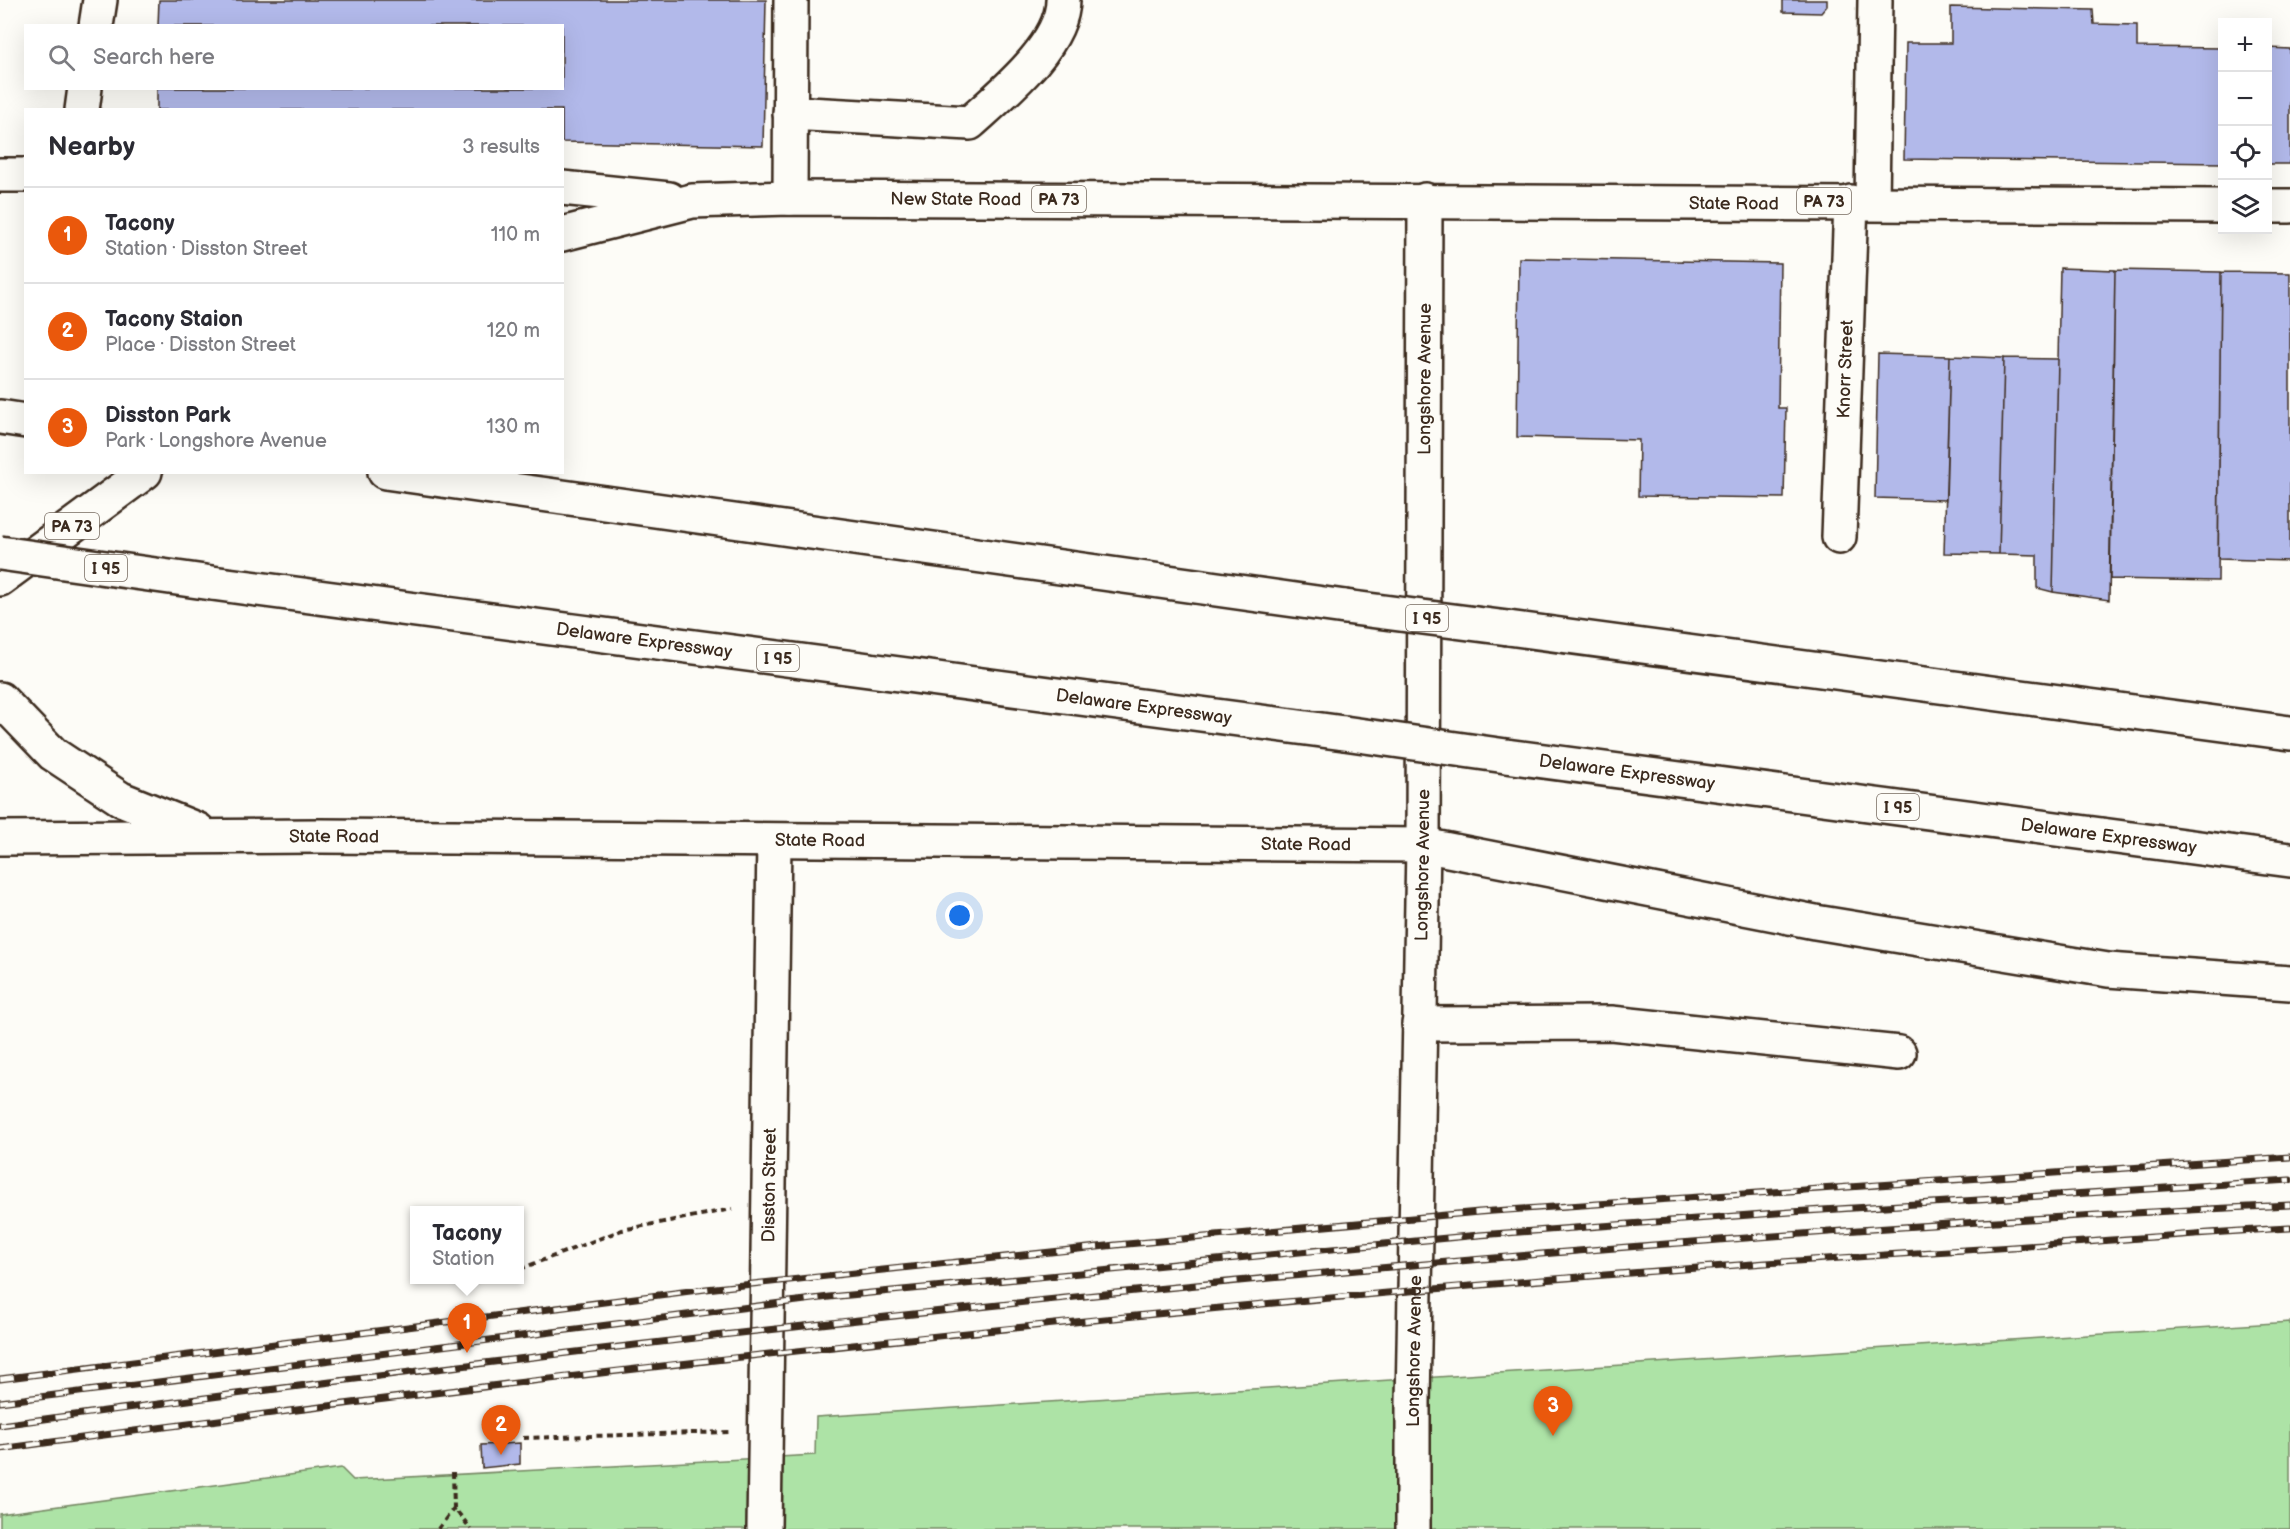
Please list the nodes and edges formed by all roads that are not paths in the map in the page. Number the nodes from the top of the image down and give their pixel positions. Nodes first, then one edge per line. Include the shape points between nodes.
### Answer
1 (100, 0) edge
2 (791, 0) edge
3 (1063, 0) edge
4 (1875, 0) edge
5 (96, 24) edge
6 (86, 90) edge
7 (82, 108) edge
8 (790, 113) junction
9 (0, 175) edge
10 (24, 175) edge
11 (564, 188) edge
12 (790, 198) junction
13 (1425, 200) junction
14 (692, 201) junction
15 (1862, 202) junction
16 (2218, 206) edge
17 (2272, 206) edge
18 (2290, 206) edge
19 (564, 233) edge
20 (142, 474) edge
21 (399, 474) edge
22 (1839, 537) dead end
23 (0, 553) edge
24 (0, 579) edge
25 (0, 699) edge
26 (2290, 733) edge
27 (217, 837) junction
28 (0, 838) edge
29 (774, 841) junction
30 (1423, 845) junction
31 (2290, 860) edge
32 (2290, 983) edge
33 (1419, 1024) junction
34 (1899, 1053) dead end
35 (764, 1529) edge
36 (1413, 1529) edge

1 - 5 main road
2 - 8 main road
3 - 8 main road via 1063,16 1026,73 970,123
4 - 15 main road, Knorr Street
6 - 7 main road
8 - 12 main road
9 - 10 main road
11 - 14 main road
12 - 13 main road, New State Road / PA 73
12 - 14 main road, New State Road / PA 73
13 - 15 main road, State Road / PA 73
13 - 30 main road, Longshore Avenue
14 - 19 main road, New State Road / PA 73
15 - 16 main road, State Road / PA 73
15 - 22 main road, Knorr Street
17 - 18 main road
20 - 24 main road, PA 73
21 - 26 main road, I 95, bridge via 1345,607
23 - 31 main road, Delaware Expressway / I 95, bridge
25 - 27 main road, State Road via 53,754 121,800
27 - 28 main road, State Road
27 - 29 main road, State Road
29 - 30 main road, State Road
29 - 35 main road, Disston Street
30 - 32 main road, State Road via 1815,922 2096,968
30 - 33 main road, Longshore Avenue
33 - 34 main road via 1611,1023
33 - 36 main road, Longshore Avenue

